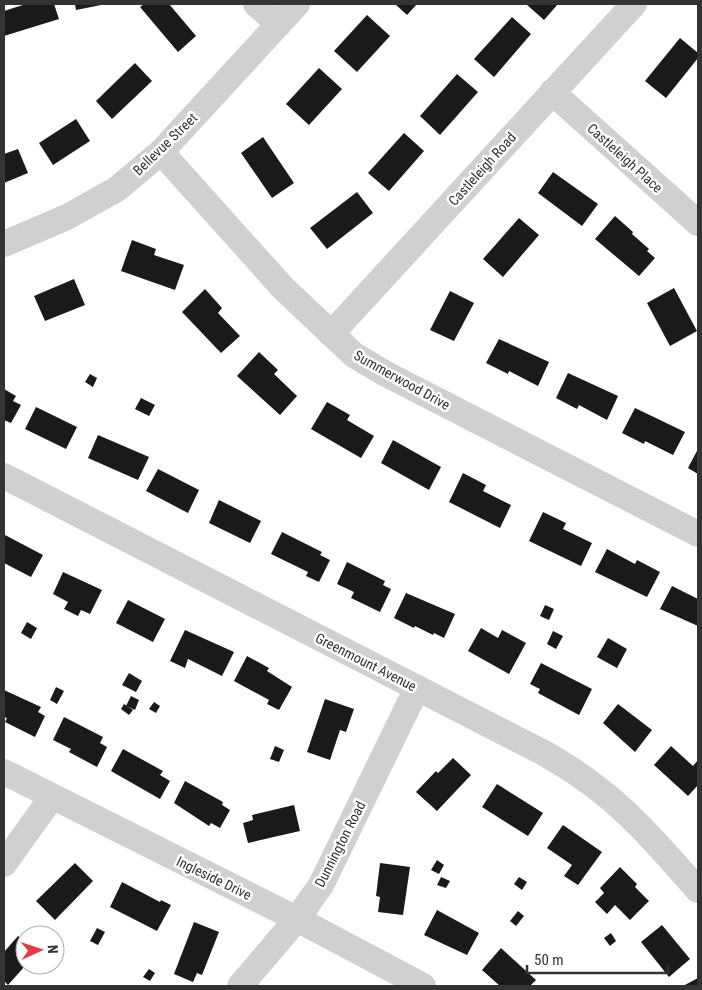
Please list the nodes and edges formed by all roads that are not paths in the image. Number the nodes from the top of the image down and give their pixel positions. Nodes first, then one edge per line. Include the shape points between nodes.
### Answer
1 (256, 4) edge
2 (297, 4) edge
3 (634, 4) edge
4 (279, 24) junction
5 (552, 92) junction
6 (161, 152) junction
7 (698, 223) edge
8 (4, 244) edge
9 (331, 334) junction
10 (4, 476) edge
11 (698, 534) edge
12 (417, 688) junction
13 (4, 772) edge
14 (52, 797) junction
15 (4, 864) edge
16 (698, 890) edge
17 (297, 919) junction
18 (240, 986) edge
19 (423, 986) edge

1 - 4 street
2 - 4 street, Bellevue Street
3 - 5 street, Castleleigh Road
4 - 6 street, Bellevue Street
5 - 7 street, Castleleigh Place
5 - 9 street, Castleleigh Road
6 - 8 street, Bellevue Street via 117,189 67,217
6 - 9 street, Summerwood Drive via 283,288
9 - 11 street, Summerwood Drive via 354,356 386,374
10 - 12 street, Greenmount Avenue
12 - 16 street, Greenmount Avenue via 544,753 590,782 647,832
12 - 17 street, Dunnington Road via 320,885
13 - 14 street, Ingleside Drive
14 - 15 street
14 - 17 street, Ingleside Drive
17 - 18 street, Dunnington Road
17 - 19 street, Ingleside Drive

